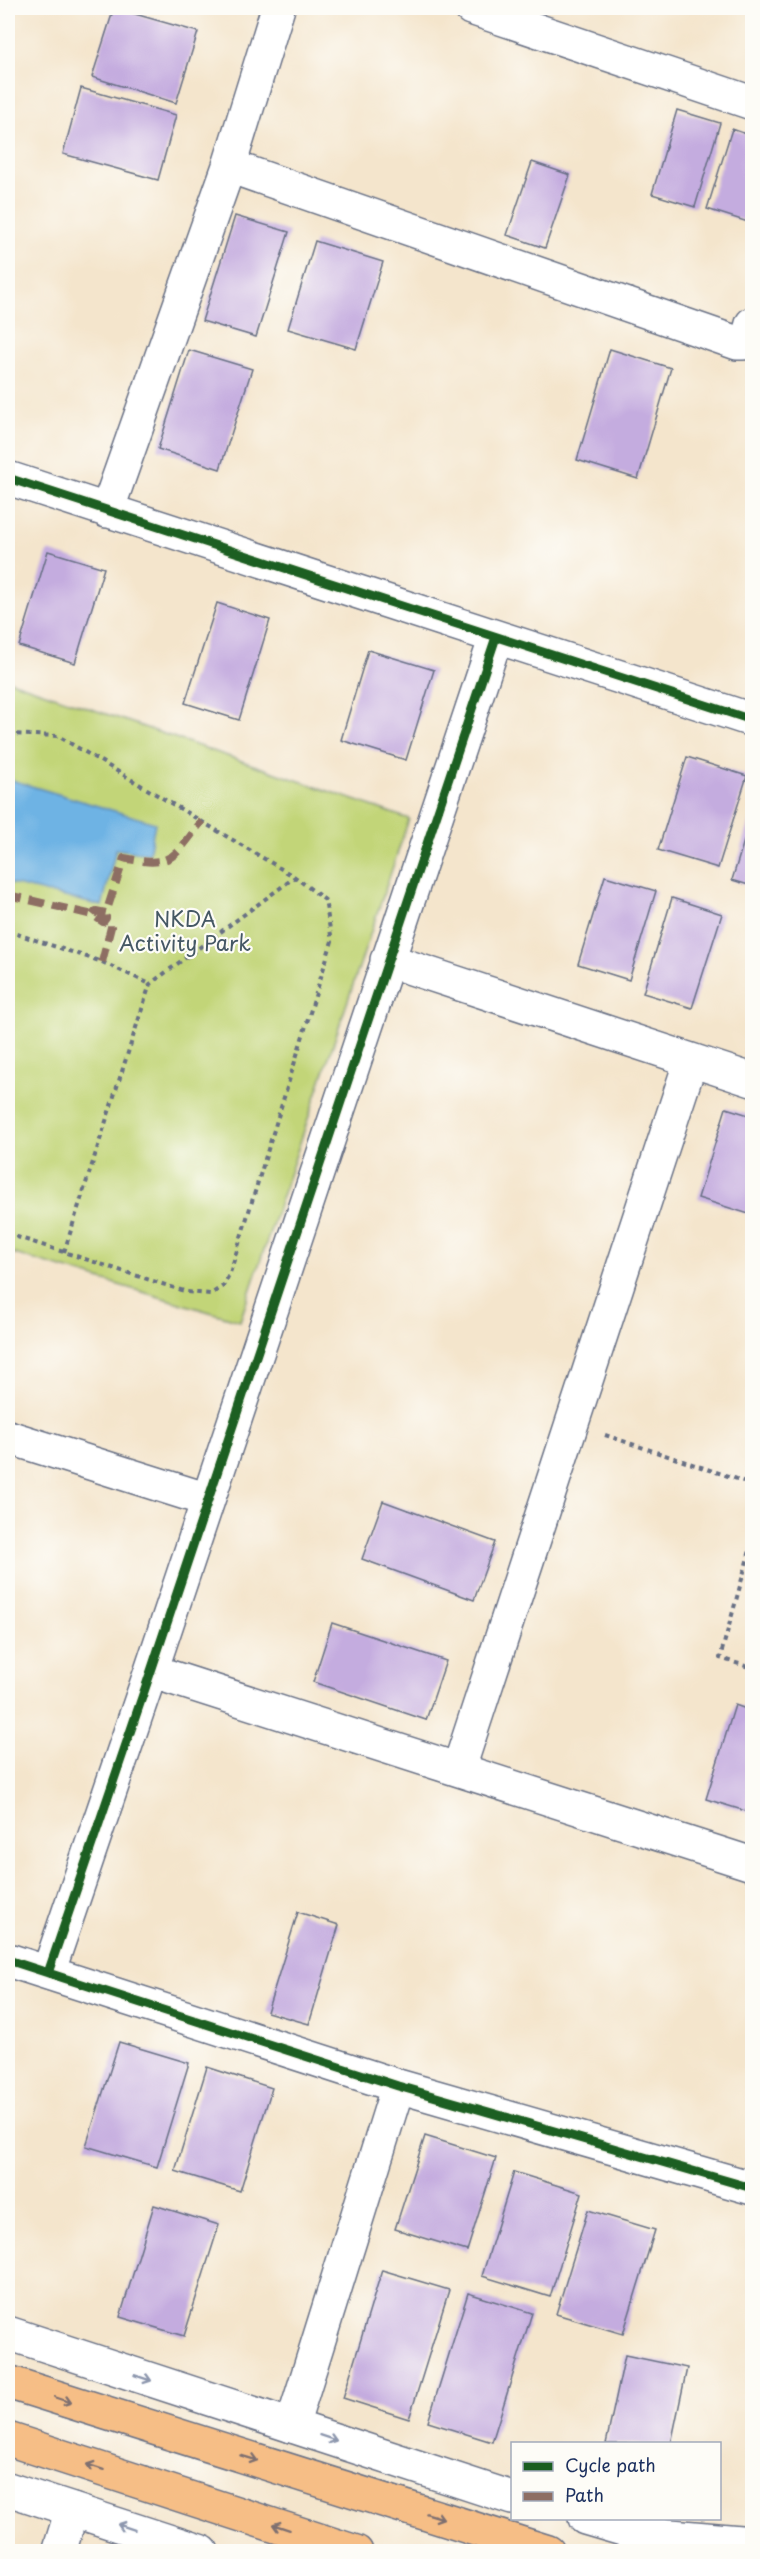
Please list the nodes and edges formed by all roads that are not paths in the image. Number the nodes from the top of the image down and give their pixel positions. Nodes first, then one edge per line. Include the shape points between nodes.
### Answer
1 (278, 8) edge
2 (471, 8) edge
3 (753, 103) edge
4 (229, 166) junction
5 (753, 324) edge
6 (8, 478) edge
7 (107, 511) junction
8 (495, 637) junction
9 (753, 720) edge
10 (387, 960) junction
11 (691, 1060) junction
12 (753, 1080) edge
13 (8, 1437) edge
14 (208, 1500) junction
15 (152, 1671) junction
16 (459, 1768) junction
17 (753, 1864) edge
18 (8, 1960) edge
19 (48, 1973) junction
20 (398, 2086) junction
21 (753, 2188) edge
22 (8, 2333) edge
23 (8, 2382) edge
24 (292, 2426) junction
25 (8, 2439) edge
26 (8, 2489) edge
27 (511, 2497) edge
28 (72, 2510) junction
29 (592, 2520) edge
30 (753, 2543) edge
31 (59, 2552) edge
32 (202, 2552) edge
33 (356, 2552) edge
34 (548, 2552) edge

1 - 4 street
2 - 3 street
4 - 5 street via 737,343 748,338
4 - 7 street
6 - 7 street
7 - 8 street
8 - 9 street
8 - 10 street
10 - 11 street
10 - 14 street
11 - 12 street
11 - 16 street
13 - 14 street
14 - 15 street
15 - 16 street
15 - 19 street
16 - 17 street
18 - 19 street
19 - 20 street
20 - 21 street
20 - 24 street
22 -> 24 street
23 -> 34 main road
24 -> 27 street
33 -> 25 main road
26 - 28 street
28 - 31 street
32 -> 28 street
29 - 30 street via 636,2533

